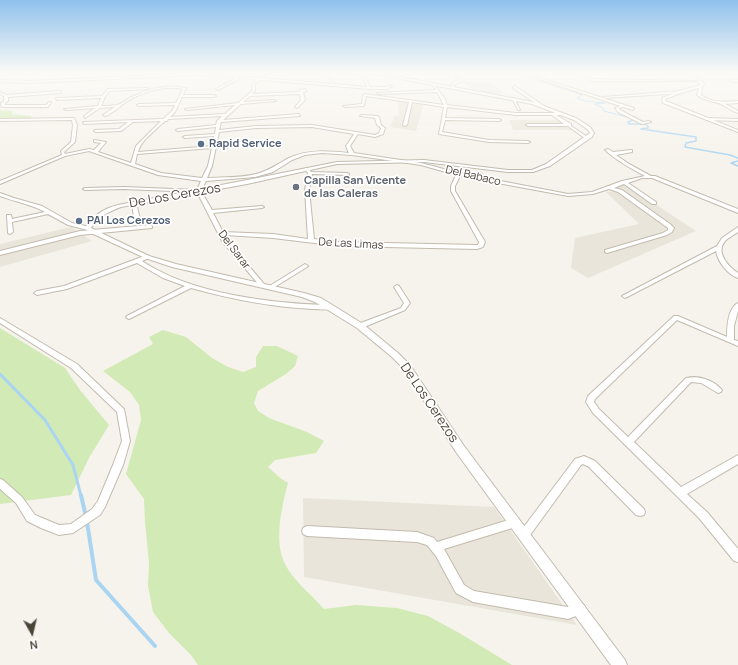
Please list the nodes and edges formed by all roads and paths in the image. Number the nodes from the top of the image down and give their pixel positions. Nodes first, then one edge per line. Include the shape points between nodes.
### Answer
1 (3, 103) edge
2 (50, 103) dead end
3 (101, 103) edge
4 (124, 103) edge
5 (239, 103) joint
6 (301, 103) edge
7 (364, 103) edge
8 (410, 103) edge
9 (425, 103) edge
10 (445, 103) edge
11 (517, 103) edge
12 (534, 103) edge
13 (538, 103) edge
14 (614, 103) edge
15 (667, 103) edge
16 (723, 103) edge
17 (177, 104) joint
18 (139, 105) dead end
19 (119, 106) junction
20 (345, 106) dead end
21 (446, 106) junction
22 (542, 106) junction
23 (622, 106) junction
24 (99, 107) junction
25 (298, 107) dead end
26 (66, 109) dead end
27 (187, 109) dead end
28 (519, 109) dead end
29 (633, 109) dead end
30 (207, 111) dead end
31 (738, 112) edge
32 (90, 113) junction
33 (562, 114) junction
34 (225, 115) junction
35 (299, 115) dead end
36 (554, 115) junction
37 (206, 116) junction
38 (362, 116) dead end
39 (85, 118) dead end
40 (167, 119) junction
41 (444, 119) junction
42 (706, 119) junction
43 (0, 120) edge
44 (499, 120) dead end
45 (738, 120) edge
46 (132, 121) junction
47 (219, 122) junction
48 (649, 122) dead end
49 (84, 123) dead end
50 (405, 125) dead end
51 (528, 125) dead end
52 (570, 125) junction
53 (178, 130) dead end
54 (96, 131) dead end
55 (217, 131) junction
56 (738, 131) edge
57 (357, 133) junction
58 (446, 134) junction
59 (185, 137) dead end
60 (507, 138) dead end
61 (587, 138) junction
62 (95, 141) dead end
63 (528, 142) dead end
64 (214, 147) junction
65 (607, 150) dead end
66 (631, 151) dead end
67 (95, 152) junction
68 (136, 153) junction
69 (64, 154) junction
70 (352, 154) junction
71 (611, 154) junction
72 (406, 161) junction
73 (133, 164) junction
74 (308, 171) junction
75 (347, 174) dead end
76 (459, 174) junction
77 (651, 177) junction
78 (204, 180) junction
79 (624, 182) junction
80 (0, 183) edge
81 (610, 188) junction
82 (85, 189) dead end
83 (199, 191) junction
84 (0, 194) edge
85 (134, 203) junction
86 (654, 203) dead end
87 (262, 207) dead end
88 (738, 211) edge
89 (50, 212) junction
90 (209, 212) junction
91 (137, 220) dead end
92 (150, 227) dead end
93 (738, 229) edge
94 (90, 230) junction
95 (10, 232) dead end
96 (220, 233) junction
97 (311, 242) junction
98 (720, 247) junction
99 (607, 251) dead end
100 (0, 253) edge
101 (147, 257) junction
102 (138, 261) junction
103 (305, 266) dead end
104 (738, 276) edge
105 (262, 285) junction
106 (189, 286) junction
107 (271, 287) junction
108 (397, 287) dead end
109 (37, 294) dead end
110 (625, 296) dead end
111 (738, 305) edge
112 (331, 307) junction
113 (129, 317) dead end
114 (0, 320) edge
115 (360, 326) junction
116 (731, 339) junction
117 (738, 344) edge
118 (718, 390) dead end
119 (628, 442) junction
120 (738, 459) edge
121 (0, 483) edge
122 (680, 493) junction
123 (640, 512) dead end
124 (515, 523) junction
125 (307, 531) dead end
126 (524, 535) junction
127 (734, 544) edge
128 (436, 547) junction
129 (738, 557) edge
130 (580, 609) junction
131 (620, 665) edge

1 - 2 street via 2,106 47,106
3 - 24 street
4 - 19 street
5 - 27 street
5 - 34 street
6 - 25 street
7 - 20 street
8 - 50 street
9 - 21 street
10 - 21 street
11 - 28 street
12 - 22 street
13 - 22 street
14 - 23 street
15 - 42 street
16 - 31 street
17 - 18 street
17 - 40 street
19 - 24 street
19 - 32 street via 107,115
21 - 36 street via 505,113
21 - 41 street
22 - 33 street
23 - 29 street
23 - 48 street via 617,108 619,111 643,123
24 - 26 street
24 - 32 street
30 - 37 street
32 - 39 street
33 - 36 street
33 - 61 street via 591,130 592,133
34 - 37 street
34 - 47 street
35 - 47 street
36 - 52 street
37 - 40 street via 195,119
38 - 57 street via 377,117 379,125 383,128 382,134 378,136
40 - 46 street
40 - 68 street via 145,138 137,147
41 - 44 street
41 - 58 street via 440,132
42 - 45 street
42 - 56 street
43 - 69 street via 74,119 73,142 62,152
46 - 49 street
46 - 54 street via 120,130
47 - 55 street
51 - 52 street
52 - 61 street
53 - 55 street
55 - 57 street via 304,126
55 - 59 street
55 - 64 street
57 - 70 street via 348,146
58 - 60 street
58 - 63 street via 493,141
61 - 72 street, De Los Cerezos via 548,165 533,171
62 - 67 street via 104,142
64 - 68 street
64 - 78 street
65 - 71 street
66 - 71 street
67 - 69 street, Del Babaco
67 - 73 street, Del Babaco
68 - 73 street
69 - 80 street, Del Babaco
70 - 72 street, Del Babaco
70 - 78 street, Del Babaco via 312,153 291,159 271,171 255,176
71 - 77 street
72 - 74 street, De Los Cerezos via 338,163
72 - 76 street, Del Babaco
73 - 78 street, Del Babaco via 160,174
74 - 75 street
74 - 83 street, De Los Cerezos
74 - 97 street
76 - 81 street, Del Babaco via 568,195 593,194
76 - 97 street, De Las Limas via 453,191 482,244 472,248
77 - 79 street, Del Babaco
77 - 88 street, Del Babaco
78 - 83 street
79 - 81 street, Del Babaco
79 - 86 street
81 - 99 street via 620,191 668,224 670,231
82 - 83 street
83 - 85 street, De Los Cerezos
83 - 90 street, Del Sarar
84 - 89 street
85 - 91 street
85 - 94 street, De Los Cerezos via 101,213 94,218
87 - 90 street
89 - 94 street via 70,224
89 - 95 street via 10,218
90 - 96 street, Del Sarar
92 - 94 street
93 - 98 street via 720,243
94 - 100 street
94 - 101 street, De Los Cerezos
96 - 97 street, De Las Limas via 274,236
96 - 105 street, Del Sarar
98 - 104 street via 720,255 725,264
98 - 110 street
101 - 102 street
101 - 105 street, De Los Cerezos
102 - 106 street via 155,272
102 - 109 street via 65,288
103 - 107 street
105 - 107 street, De Los Cerezos
106 - 112 street via 262,303
106 - 113 street
107 - 112 street, De Los Cerezos via 304,295
108 - 115 street via 406,306
111 - 116 street via 732,318
112 - 115 street, De Los Cerezos
114 - 121 street via 74,366 121,411 126,441 102,504 96,512 73,528 59,530 31,518 19,500
115 - 124 street, De Los Cerezos via 407,367 460,449
116 - 117 street
116 - 119 street via 676,317 592,398 591,406
118 - 119 street via 704,380 689,380
119 - 122 street
120 - 122 street
122 - 127 street
123 - 126 street via 592,464 584,460 578,462
124 - 126 street, De Los Cerezos
124 - 128 street
125 - 128 street via 417,537 430,541
126 - 130 street, De Los Cerezos
127 - 129 street
128 - 130 street via 460,589 472,596 568,613
130 - 131 street, De Los Cerezos

